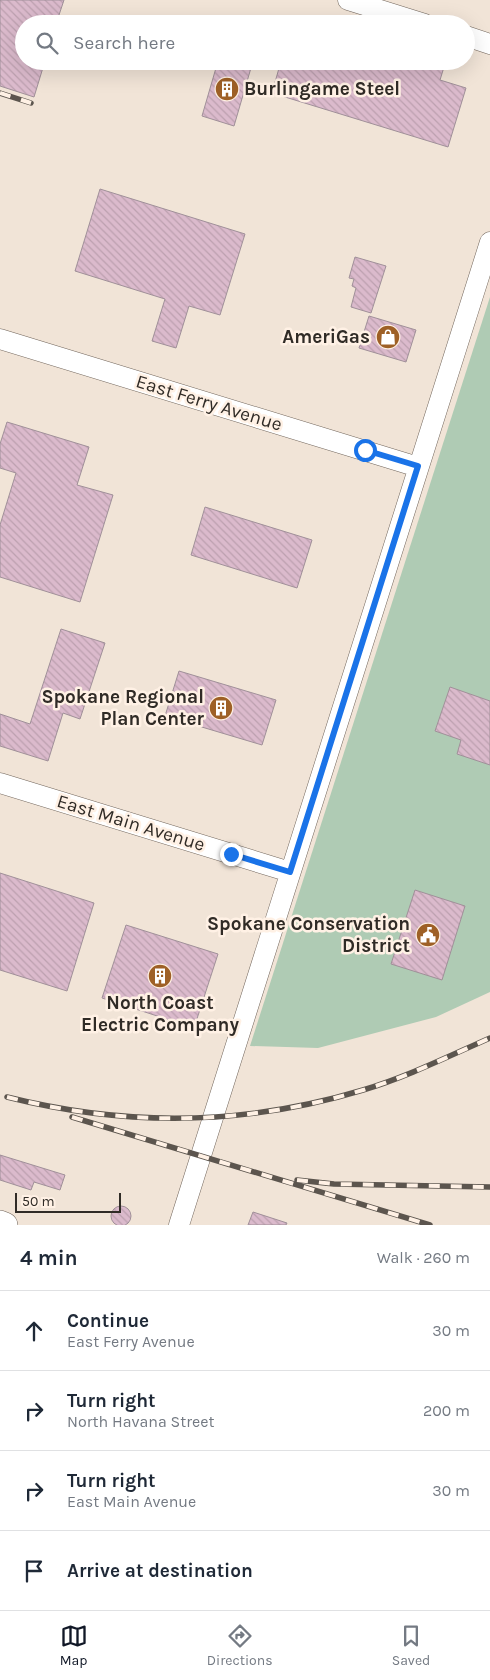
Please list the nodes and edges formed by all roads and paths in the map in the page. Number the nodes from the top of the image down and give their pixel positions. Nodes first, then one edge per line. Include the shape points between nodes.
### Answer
1 (348, 0) edge
2 (396, 15) edge
3 (475, 39) edge
4 (490, 44) edge
5 (490, 242) edge
6 (0, 339) edge
7 (418, 466) junction
8 (0, 783) edge
9 (290, 872) junction
10 (0, 1223) edge
11 (5, 1225) edge
12 (180, 1225) edge

1 - 2 street
3 - 4 street
5 - 7 street
6 - 7 street, East Ferry Avenue
7 - 9 street
8 - 9 street, East Main Avenue
9 - 12 street
10 - 11 main road

